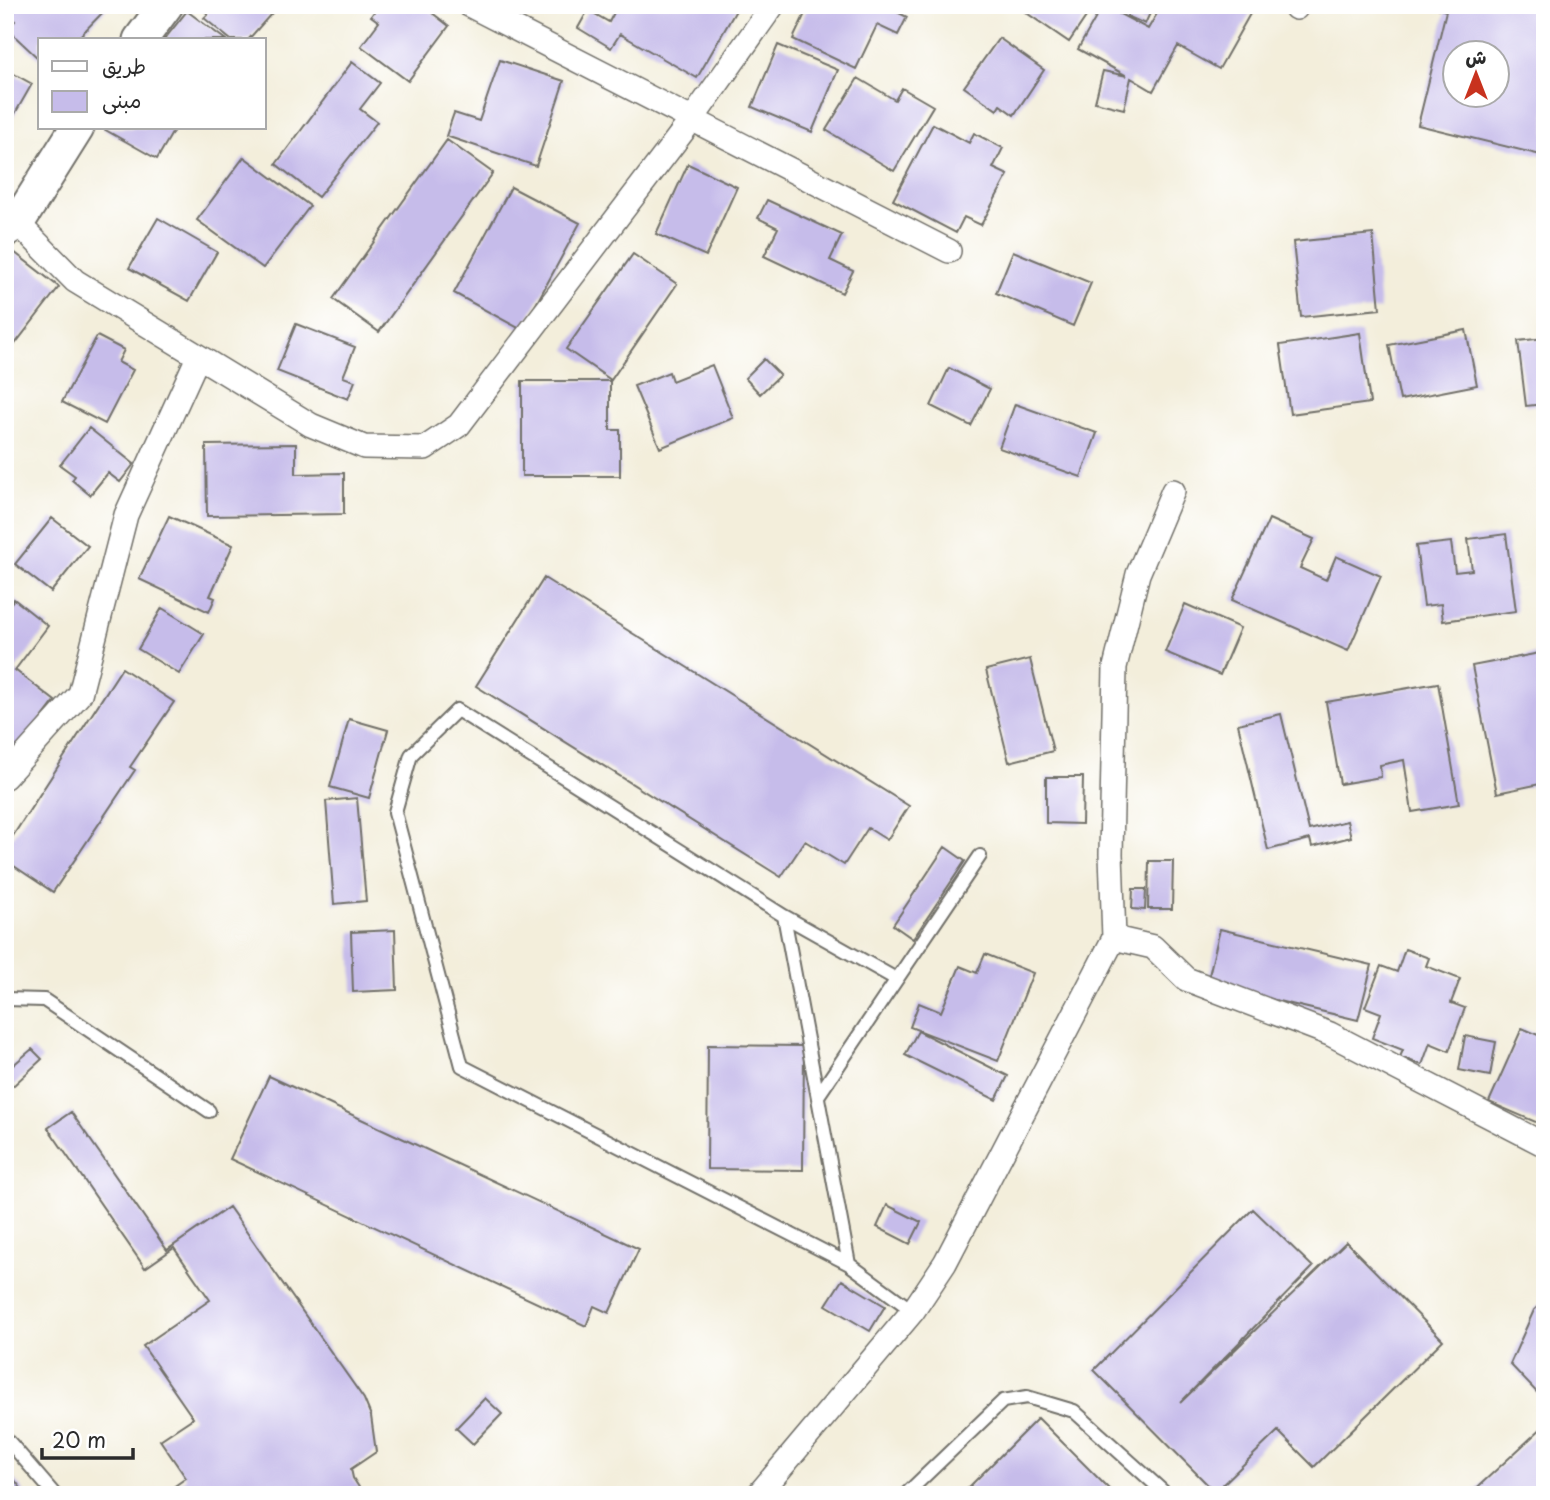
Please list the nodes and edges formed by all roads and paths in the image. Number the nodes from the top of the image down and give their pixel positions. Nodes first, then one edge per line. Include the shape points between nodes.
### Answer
1 (166, 5) edge
2 (773, 5) edge
3 (482, 8) edge
4 (141, 38) edge
5 (693, 118) junction
6 (75, 130) edge
7 (10, 221) edge
8 (949, 251) dead end
9 (198, 357) junction
10 (1173, 491) dead end
11 (5, 777) edge
12 (980, 856) dead end
13 (784, 915) junction
14 (1114, 938) junction
15 (896, 979) junction
16 (5, 999) edge
17 (818, 1096) junction
18 (209, 1111) dead end
19 (1545, 1145) edge
20 (849, 1264) junction
21 (913, 1311) junction
22 (5, 1437) edge
23 (55, 1495) edge
24 (758, 1495) edge
25 (905, 1495) edge
26 (1167, 1495) edge

1 - 4 street
2 - 5 street
3 - 5 street
5 - 8 street
5 - 9 street via 459,425 425,449 364,447 311,425
6 - 7 street
7 - 9 street via 75,281
9 - 11 street via 126,515 80,694
10 - 14 street via 1138,574 1115,667
12 - 15 lane
13 - 15 lane
13 - 17 lane
13 - 20 lane via 457,710 411,755 395,812 462,1066
14 - 19 street via 1153,947 1186,979 1330,1034
14 - 21 street via 945,1263
15 - 17 lane
16 - 18 lane via 44,1000
17 - 20 lane
20 - 21 lane
21 - 24 street
22 - 23 lane
25 - 26 lane via 1003,1401 1027,1397 1074,1411

